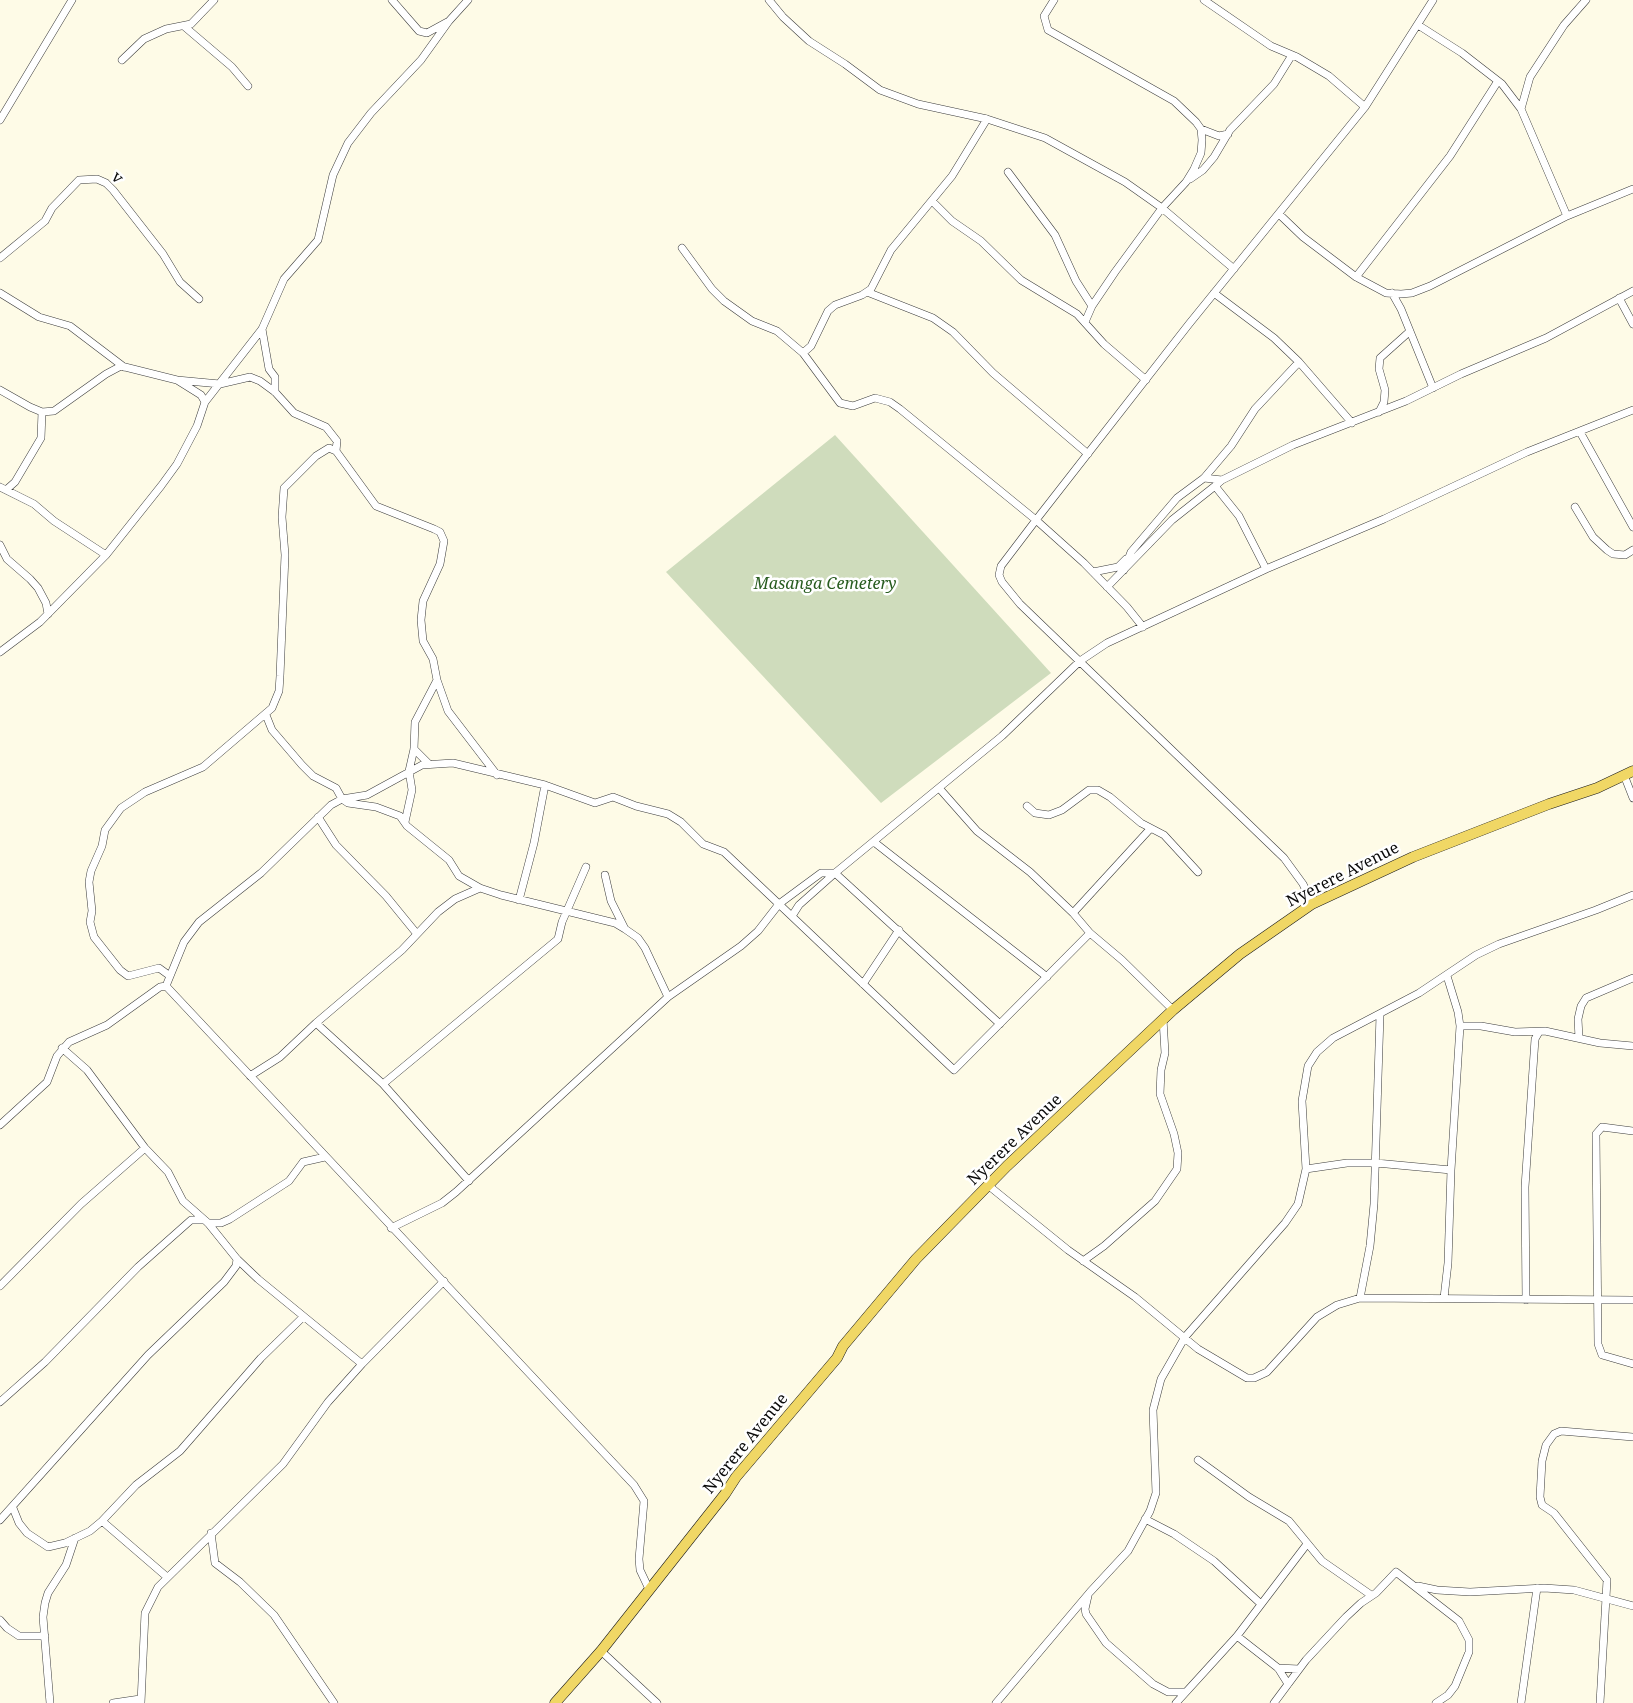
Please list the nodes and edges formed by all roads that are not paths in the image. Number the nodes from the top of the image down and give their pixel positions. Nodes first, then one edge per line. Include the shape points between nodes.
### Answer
1 (72, 0) edge
2 (214, 0) edge
3 (392, 0) edge
4 (468, 0) edge
5 (769, 0) edge
6 (1054, 0) edge
7 (1204, 0) edge
8 (1586, 0) edge
9 (1429, 1) edge
10 (199, 16) junction
11 (449, 21) junction
12 (1418, 25) junction
13 (185, 27) junction
14 (196, 38) junction
15 (1292, 55) junction
16 (122, 60) dead end
17 (1498, 81) junction
18 (248, 86) dead end
19 (1366, 107) junction
20 (1521, 109) junction
21 (0, 120) edge
22 (987, 120) junction
23 (1201, 129) junction
24 (1228, 134) junction
25 (1008, 172) dead end
26 (1186, 182) junction
27 (1633, 189) edge
28 (932, 200) junction
29 (1162, 208) junction
30 (1279, 214) junction
31 (1567, 216) junction
32 (682, 248) dead end
33 (0, 258) edge
34 (1234, 269) junction
35 (1356, 277) junction
36 (1633, 291) edge
37 (866, 292) junction
38 (0, 293) edge
39 (1214, 293) junction
40 (1392, 293) junction
41 (1619, 298) junction
42 (199, 299) dead end
43 (1092, 306) junction
44 (1085, 322) junction
45 (1633, 324) edge
46 (262, 329) junction
47 (1409, 332) junction
48 (803, 353) junction
49 (1299, 362) junction
50 (124, 367) junction
51 (177, 380) junction
52 (1146, 380) junction
53 (220, 384) junction
54 (1433, 388) junction
55 (0, 390) edge
56 (275, 392) junction
57 (205, 402) junction
58 (1633, 410) edge
59 (42, 412) junction
60 (1379, 412) junction
61 (1352, 423) junction
62 (1580, 432) junction
63 (336, 451) junction
64 (1088, 454) junction
65 (1204, 478) junction
66 (1222, 480) junction
67 (1215, 486) junction
68 (3, 489) edge
69 (1575, 507) dead end
70 (1036, 520) junction
71 (1633, 527) edge
72 (0, 545) edge
73 (1633, 550) edge
74 (106, 555) junction
75 (1128, 557) junction
76 (1266, 569) junction
77 (1124, 570) junction
78 (1092, 572) junction
79 (1108, 586) junction
80 (48, 614) junction
81 (1143, 627) junction
82 (0, 652) edge
83 (1080, 661) junction
84 (437, 680) junction
85 (266, 715) junction
86 (254, 723) junction
87 (272, 730) junction
88 (414, 749) junction
89 (429, 764) junction
90 (409, 771) junction
91 (1628, 773) edge
92 (497, 775) junction
93 (545, 785) junction
94 (939, 788) junction
95 (1633, 798) edge
96 (342, 799) junction
97 (1027, 806) dead end
98 (318, 816) junction
99 (405, 822) junction
100 (1150, 829) junction
101 (874, 842) junction
102 (586, 867) dead end
103 (835, 872) junction
104 (1198, 872) dead end
105 (605, 875) dead end
106 (480, 888) junction
107 (1633, 895) edge
108 (519, 900) junction
109 (779, 904) junction
110 (1312, 904) junction
111 (567, 911) junction
112 (1073, 913) junction
113 (792, 916) junction
114 (625, 929) junction
115 (899, 930) junction
116 (1090, 933) junction
117 (417, 934) junction
118 (170, 976) junction
119 (1447, 976) junction
120 (1047, 977) junction
121 (1633, 978) edge
122 (863, 984) junction
123 (166, 986) junction
124 (668, 997) junction
125 (1173, 1010) junction
126 (1380, 1014) junction
127 (1164, 1019) junction
128 (316, 1023) junction
129 (1000, 1024) junction
130 (1460, 1026) junction
131 (1539, 1032) junction
132 (1578, 1038) junction
133 (1633, 1046) edge
134 (62, 1048) junction
135 (250, 1076) junction
136 (383, 1084) junction
137 (0, 1125) edge
138 (1633, 1130) edge
139 (145, 1148) junction
140 (325, 1156) junction
141 (1376, 1163) junction
142 (1306, 1169) junction
143 (1451, 1170) junction
144 (469, 1181) junction
145 (988, 1186) junction
146 (206, 1222) junction
147 (391, 1228) junction
148 (237, 1259) junction
149 (1083, 1261) junction
150 (444, 1281) junction
151 (0, 1286) edge
152 (1360, 1298) junction
153 (1444, 1298) junction
154 (1596, 1299) junction
155 (1526, 1300) junction
156 (1633, 1300) edge
157 (303, 1317) junction
158 (1185, 1337) junction
159 (362, 1364) junction
160 (1633, 1364) edge
161 (0, 1402) edge
162 (1633, 1437) edge
163 (1198, 1460) dead end
164 (13, 1508) junction
165 (1145, 1519) junction
166 (0, 1520) edge
167 (102, 1521) junction
168 (211, 1533) junction
169 (75, 1538) junction
170 (1308, 1544) junction
171 (167, 1577) junction
172 (1415, 1585) junction
173 (1536, 1588) junction
174 (649, 1589) junction
175 (1090, 1592) junction
176 (1370, 1596) junction
177 (1606, 1599) junction
178 (1261, 1604) junction
179 (1633, 1606) edge
180 (0, 1620) edge
181 (45, 1636) junction
182 (1237, 1636) junction
183 (601, 1651) junction
184 (1278, 1668) junction
185 (1299, 1669) junction
186 (1288, 1684) junction
187 (1185, 1692) junction
188 (140, 1701) edge
189 (50, 1703) edge
190 (113, 1703) edge
191 (334, 1703) edge
192 (555, 1703) edge
193 (657, 1703) edge
194 (996, 1703) edge
195 (1176, 1703) edge
196 (1274, 1703) edge
197 (1436, 1703) edge
198 (1521, 1703) edge
199 (1600, 1703) edge

1 - 21 street
2 - 10 street
3 - 11 street via 420,31 427,33
4 - 11 street
5 - 22 street via 809,40 888,94
6 - 23 street via 1044,16 1048,30 1174,101
7 - 15 street via 1271,46
8 - 20 street via 1564,25 1530,77
9 - 12 street
10 - 13 street
10 - 14 street
11 - 46 street via 348,144 333,175 318,240 284,279
12 - 17 street
12 - 19 street
13 - 14 street
13 - 16 street via 166,29 144,38
14 - 18 street via 232,67
15 - 19 street via 1329,76
15 - 24 street via 1274,84
17 - 20 street
17 - 35 street via 1450,156
19 - 30 street
20 - 31 street
22 - 28 street via 965,157
22 - 29 street via 1045,138 1125,182
23 - 24 street via 1219,136
23 - 26 street via 1201,152
24 - 26 street via 1203,170
25 - 43 street via 1055,235 1076,281
26 - 29 street
27 - 31 street
28 - 37 street via 891,250 876,281
28 - 44 street via 1021,280
29 - 34 street
29 - 43 street
30 - 34 street
30 - 35 street via 1303,237
31 - 40 street via 1430,286 1412,293
32 - 48 street via 724,301 752,321 777,331
33 - 42 street, v via 45,221 62,196 79,180 97,179 113,190 163,254 180,282
34 - 39 street
35 - 40 street
36 - 41 street
37 - 48 street via 828,311 811,346
37 - 64 street via 924,314 953,332 993,374
38 - 50 street via 38,317 70,326
39 - 49 street via 1268,333
39 - 52 street
40 - 47 street
41 - 45 street
41 - 54 street via 1557,332
43 - 44 street
44 - 52 street via 1104,344
46 - 53 street via 227,370
46 - 56 street via 269,369 275,377
47 - 54 street
47 - 60 street via 1380,358 1384,402
48 - 70 street via 840,403 853,406 875,398 890,402
49 - 61 street
49 - 65 street via 1255,409 1231,446
50 - 51 street
50 - 59 street via 106,374 59,409
51 - 53 street
51 - 57 street via 201,395
52 - 64 street
53 - 56 street via 250,377
53 - 57 street
54 - 60 street
55 - 59 street
56 - 63 street via 294,413 304,420 321,423 333,434
57 - 74 street via 197,426 177,464
58 - 62 street
59 - 68 street via 41,438 16,482
60 - 61 street
61 - 66 street via 1293,445
62 - 71 street
62 - 76 street via 1527,452 1384,519
63 - 84 street via 376,506 428,526 442,536 444,549 423,601 420,620
63 - 85 street via 326,449 284,488 280,676 275,701
64 - 70 street
65 - 66 street
65 - 75 street via 1178,498
66 - 67 street
67 - 76 street via 1239,516
67 - 77 street via 1172,520
68 - 74 street via 34,504
69 - 73 street via 1593,537 1607,550 1625,555
70 - 78 street
70 - 83 street via 1001,566 999,575 1020,604
72 - 80 street via 6,559 38,588
74 - 80 street
75 - 77 street
75 - 78 street via 1118,567
76 - 81 street
77 - 79 street
78 - 79 street
79 - 81 street
80 - 82 street
81 - 83 street via 1107,643
83 - 94 street via 1002,736
83 - 110 street via 1280,854 1297,875
84 - 88 street via 415,722
84 - 92 street via 443,701 454,720
85 - 86 street
85 - 87 street
86 - 87 street via 262,723
86 - 118 street via 203,767 145,792 121,808 105,830 91,871 90,922 94,937 128,976 159,968
87 - 96 street via 307,771 336,788
88 - 89 street
88 - 90 street
89 - 90 street
89 - 92 street via 467,765
90 - 96 street via 367,795
90 - 99 street via 412,790
91 - 95 street
91 - 110 main road, Nyerere Avenue via 1597,788 1413,857
92 - 93 street
93 - 108 street
93 - 109 street via 595,803 613,797 668,814 703,844 724,852
94 - 101 street
94 - 112 street via 977,831 1030,872
96 - 98 street
96 - 99 street via 348,803 376,807 395,814
97 - 100 street via 1035,813 1049,815 1094,789 1110,797
98 - 117 street via 336,846 386,896
98 - 118 street via 261,873 199,922 184,942
99 - 106 street via 449,860 459,876
100 - 104 street via 1164,835
100 - 112 street
101 - 103 street
101 - 120 street
102 - 111 street
103 - 109 street via 820,873
103 - 113 street via 799,905
103 - 115 street
105 - 114 street via 611,901
106 - 108 street
106 - 117 street via 455,899
107 - 119 street via 1499,944 1476,955
108 - 111 street
109 - 113 street
109 - 124 street via 758,931 741,946
110 - 125 main road, Nyerere Avenue via 1240,954
111 - 114 street
111 - 136 street via 558,939
112 - 116 street
113 - 122 street
114 - 124 street via 638,938
115 - 122 street
115 - 129 street
116 - 120 street
116 - 125 street
117 - 128 street
118 - 123 street
119 - 126 street
119 - 130 street
120 - 129 street
121 - 132 street via 1586,998 1578,1019
122 - 129 street via 954,1070
123 - 134 street via 107,1025
123 - 135 street
124 - 144 street
125 - 127 main road, Nyerere Avenue
126 - 141 street
126 - 142 street via 1333,1038 1321,1047 1308,1066 1302,1101
127 - 145 main road, Nyerere Avenue
127 - 149 street via 1165,1053 1160,1094 1174,1134 1177,1169 1155,1201
128 - 135 street via 280,1057
128 - 136 street
130 - 131 street
130 - 143 street
131 - 132 street
131 - 155 street via 1535,1038 1525,1187
132 - 133 street
134 - 137 street via 47,1082
134 - 139 street via 87,1070
135 - 140 street
136 - 144 street
138 - 154 street via 1602,1126 1596,1134
139 - 146 street via 168,1172 182,1202
139 - 151 street via 81,1204
140 - 146 street via 304,1162 289,1181 230,1219 221,1223
140 - 147 street
141 - 142 street
141 - 143 street
141 - 152 street via 1370,1246
142 - 158 street via 1298,1204 1285,1223
143 - 153 street
144 - 147 street via 442,1203
145 - 149 street
145 - 174 main road, Nyerere Avenue via 889,1291
146 - 148 street
146 - 161 street via 191,1220 138,1267 45,1362
147 - 150 street
148 - 157 street
148 - 164 street via 236,1266 224,1282 148,1355
149 - 158 street
150 - 159 street
150 - 174 street via 639,1493 644,1501 644,1510 638,1559
152 - 153 street
152 - 158 street via 1337,1305 1317,1318 1267,1372 1254,1378 1230,1370
153 - 155 street
154 - 155 street
154 - 156 street
154 - 160 street via 1599,1351 1602,1355
157 - 159 street
157 - 167 street via 261,1358 180,1451 136,1485
158 - 165 street via 1161,1379 1153,1410 1156,1492
159 - 168 street via 320,1411 283,1464
162 - 177 street via 1561,1431 1554,1434 1543,1452 1542,1505 1554,1513 1606,1576
163 - 170 street via 1296,1526
164 - 166 street
164 - 169 street via 19,1523 41,1544 55,1546
165 - 175 street via 1128,1551
165 - 178 street via 1214,1561
167 - 169 street
167 - 171 street
168 - 171 street
168 - 191 street via 215,1563 274,1615
169 - 181 street via 66,1564 45,1603
170 - 176 street via 1328,1566
170 - 178 street
171 - 188 street via 149,1601 146,1613
172 - 173 street via 1470,1592
172 - 176 street via 1396,1572
172 - 197 street via 1459,1620 1471,1646 1455,1686
173 - 177 street via 1574,1590
173 - 198 street
174 - 183 main road, Nyerere Avenue
175 - 187 street via 1086,1614 1106,1642 1153,1684 1168,1692
175 - 194 street
176 - 185 street via 1346,1617
177 - 179 street
177 - 199 street
178 - 182 street
180 - 181 street via 19,1636
181 - 189 street
182 - 184 street
182 - 187 street
183 - 192 main road, Nyerere Avenue
183 - 193 street
184 - 185 street
184 - 186 street
185 - 186 street
186 - 196 street
187 - 195 street
188 - 190 street

